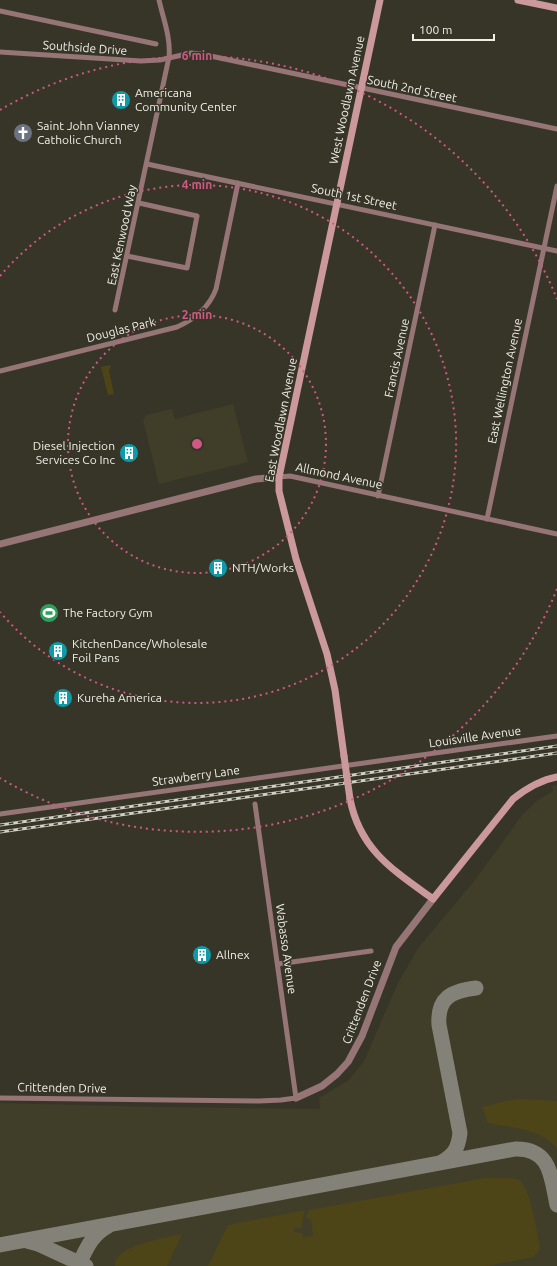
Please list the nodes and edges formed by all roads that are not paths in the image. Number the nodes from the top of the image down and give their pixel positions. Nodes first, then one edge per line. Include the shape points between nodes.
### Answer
1 (159, 0) edge
2 (380, 0) edge
3 (518, 0) edge
4 (557, 8) edge
5 (0, 11) edge
6 (156, 44) dead end
7 (0, 52) edge
8 (169, 58) junction
9 (361, 88) junction
10 (557, 129) edge
11 (147, 164) junction
12 (238, 182) junction
13 (557, 186) edge
14 (139, 203) junction
15 (337, 204) junction
16 (435, 225) junction
17 (544, 248) junction
18 (557, 251) edge
19 (127, 256) junction
20 (115, 310) dead end
21 (0, 371) edge
22 (278, 477) junction
23 (378, 496) junction
24 (487, 519) junction
25 (557, 534) edge
26 (0, 544) edge
27 (557, 736) edge
28 (396, 759) joint
29 (557, 776) edge
30 (255, 804) dead end
31 (0, 814) edge
32 (432, 899) junction
33 (371, 951) dead end
34 (278, 964) junction
35 (0, 1098) edge
36 (296, 1098) junction

1 - 8 street, East Kenwood Way via 170,49
2 - 9 main road, West Woodlawn Avenue
3 - 4 main road
5 - 6 street
7 - 8 street, Southside Drive via 141,61
8 - 9 street, South 2nd Street via 201,54
8 - 11 street, East Kenwood Way
9 - 10 street, South 2nd Street
9 - 15 main road, West Woodlawn Avenue
11 - 12 street, South 1st Street
11 - 14 street, East Kenwood Way
12 - 15 street, South 1st Street
12 - 21 street, Douglas Park via 216,289 210,303 198,316 185,324
13 - 17 street, East Wellington Avenue
14 - 19 street, East Kenwood Way
14 - 19 street via 197,216 187,268
15 - 16 street, South 1st Street
15 - 22 main road, East Woodlawn Avenue
16 - 17 street, South 1st Street
16 - 23 street, Francis Avenue
17 - 18 street, South 1st Street
17 - 24 street, East Wellington Avenue
19 - 20 street, East Kenwood Way
22 - 23 street, Allmond Avenue via 290,476
22 - 26 street, Allmond Avenue via 256,480
22 - 32 main road, East Woodlawn Avenue, bridge via 279,491 296,559 327,654 335,690 350,799 358,826 373,850
23 - 24 street, Allmond Avenue
24 - 25 street, Allmond Avenue
27 - 28 street, Louisville Avenue
28 - 31 street, Strawberry Lane
29 - 32 main road, Crittenden Drive via 538,782 513,799
30 - 34 street, Wabasso Avenue
32 - 36 street, Crittenden Drive via 396,947 351,1058 322,1086
33 - 34 street
34 - 36 street, Wabasso Avenue
35 - 36 street, Crittenden Drive via 258,1101

